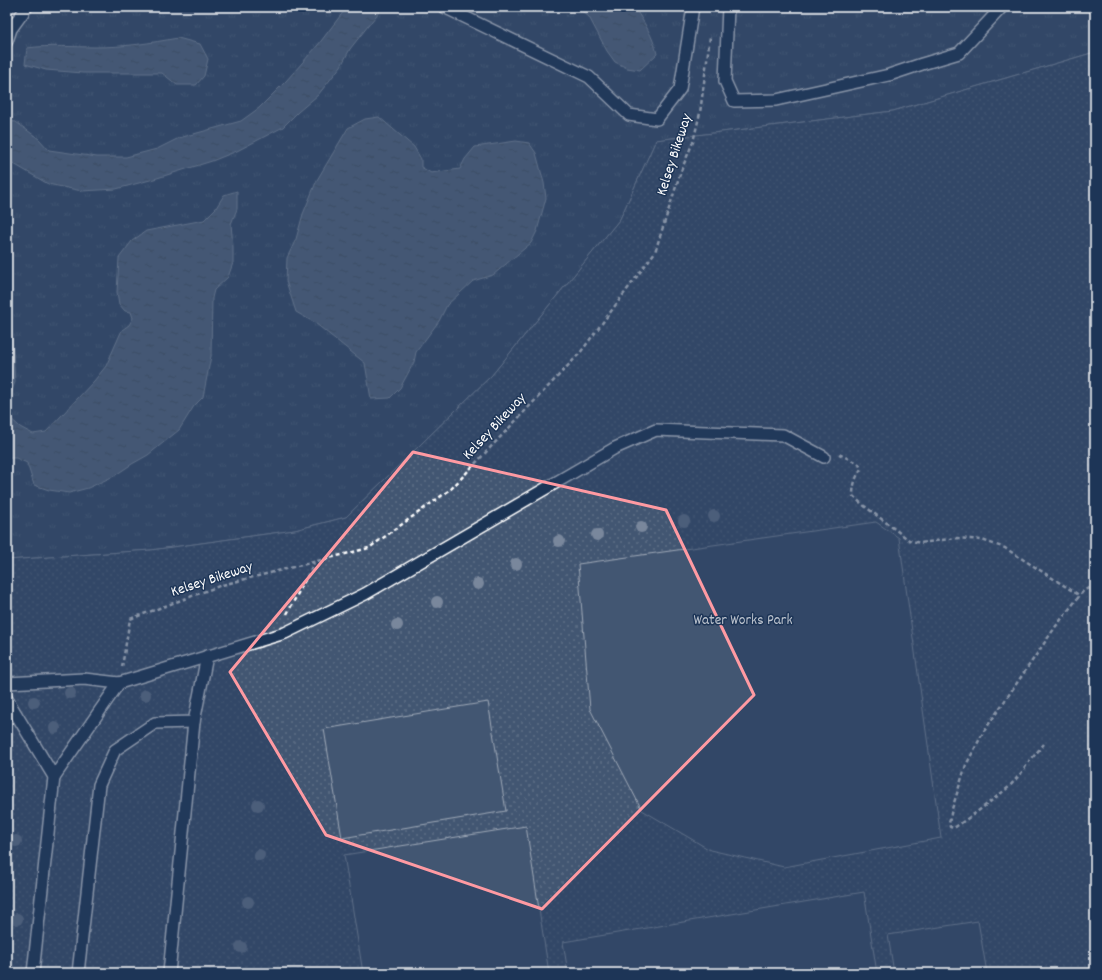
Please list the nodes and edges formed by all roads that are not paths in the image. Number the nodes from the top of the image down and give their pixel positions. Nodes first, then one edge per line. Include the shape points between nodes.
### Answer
1 (27, 7) edge
2 (444, 7) edge
3 (693, 7) edge
4 (728, 7) edge
5 (1002, 7) edge
6 (7, 41) edge
7 (829, 454) road end
8 (207, 656) junction
9 (7, 683) edge
10 (119, 683) junction
11 (7, 699) edge
12 (194, 722) junction
13 (54, 777) junction
14 (33, 973) edge
15 (78, 973) edge
16 (169, 973) edge

1 - 6 lane via 11,29
2 - 3 lane via 588,77 629,115 657,119 680,89
4 - 5 lane via 724,81 734,101 776,100 889,75 959,53
7 - 8 lane via 783,435 656,430 615,448 365,594 285,633
8 - 10 lane
8 - 12 lane
9 - 10 lane via 84,679
10 - 13 lane
11 - 13 lane
12 - 15 lane via 155,723 115,750 99,785
12 - 16 lane
13 - 14 lane

